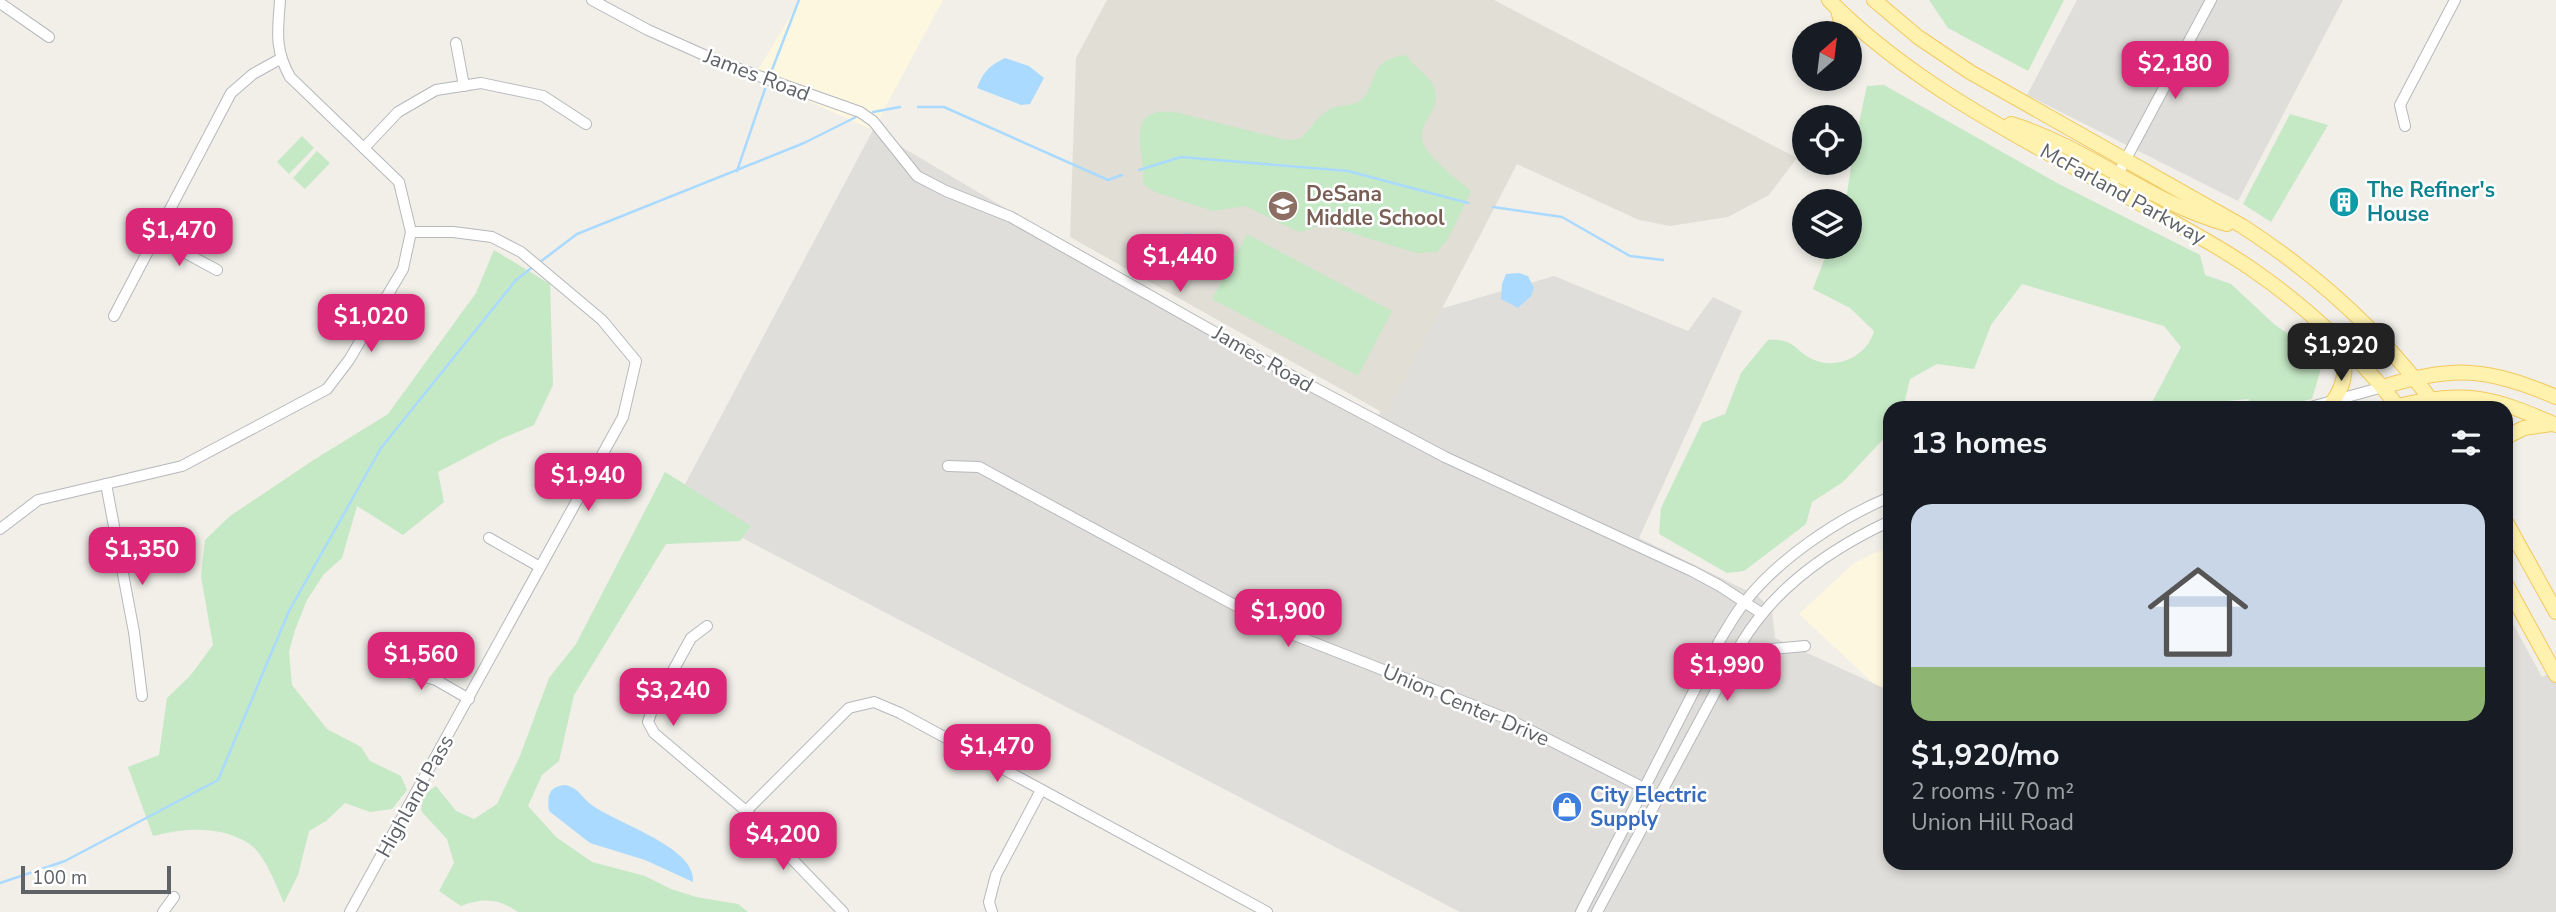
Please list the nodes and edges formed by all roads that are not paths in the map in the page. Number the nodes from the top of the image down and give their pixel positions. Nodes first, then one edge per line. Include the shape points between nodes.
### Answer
1 (280, 0) edge
2 (592, 0) edge
3 (1874, 0) edge
4 (2211, 0) edge
5 (2455, 0) edge
6 (0, 3) edge
7 (1833, 4) edge
8 (1839, 21) edge
9 (49, 37) dead end
10 (456, 43) dead end
11 (280, 59) junction
12 (464, 86) junction
13 (1989, 118) junction
14 (586, 124) dead end
15 (2405, 126) dead end
16 (364, 148) junction
17 (2126, 159) junction
18 (2118, 173) junction
19 (2111, 187) junction
20 (2242, 226) junction
21 (411, 233) junction
22 (156, 237) junction
23 (217, 270) dead end
24 (114, 316) dead end
25 (2340, 341) junction
26 (2415, 377) junction
27 (2383, 387) junction
28 (2556, 397) edge
29 (2333, 401) edge
30 (2335, 401) edge
31 (2393, 401) edge
32 (2433, 401) edge
33 (2440, 401) edge
34 (2494, 401) edge
35 (2513, 407) edge
36 (2554, 424) edge
37 (2513, 434) edge
38 (948, 466) dead end
39 (106, 484) junction
40 (1883, 502) edge
41 (1883, 524) edge
42 (0, 529) edge
43 (2513, 535) edge
44 (489, 538) dead end
45 (540, 567) junction
46 (2513, 597) edge
47 (1744, 602) junction
48 (2556, 612) edge
49 (1761, 613) junction
50 (707, 626) dead end
51 (1805, 646) dead end
52 (382, 665) dead end
53 (2556, 675) edge
54 (1724, 676) junction
55 (142, 696) dead end
56 (469, 699) junction
57 (1644, 788) junction
58 (1041, 790) junction
59 (746, 811) junction
60 (174, 897) dead end
61 (163, 912) edge
62 (350, 912) edge
63 (843, 912) edge
64 (992, 912) edge
65 (1267, 912) edge
66 (1581, 912) edge
67 (1597, 912) edge

1 - 11 street
2 - 47 street, James Road via 722,63 860,112 873,121 917,176 1011,217 1383,426 1692,571
3 - 17 main road, McFarland Parkway via 1952,61
4 - 17 street
5 - 15 street via 2400,105
6 - 9 street
7 - 8 main road
7 - 13 main road, McFarland Parkway via 1910,68
10 - 12 street
11 - 16 street via 290,77
11 - 22 street via 231,93
12 - 14 street via 481,83 543,96
12 - 16 street via 436,90 398,112
13 - 18 main road via 2039,132
13 - 19 main road, McFarland Parkway
16 - 21 street via 399,182
17 - 18 street
17 - 20 main road, McFarland Parkway
18 - 19 street
18 - 20 main road via 2183,209
19 - 25 main road, McFarland Parkway via 2251,269
20 - 26 main road, McFarland Parkway via 2329,289
21 - 39 street via 403,269 327,389 182,466
21 - 45 street, Highland Pass via 492,237 521,252 602,320 636,361 623,417
22 - 23 street
22 - 24 street
25 - 27 main road, McFarland Parkway
25 - 29 main road via 2346,369
26 - 27 main road
26 - 28 main road via 2474,372 2510,379
26 - 32 main road, McFarland Parkway
27 - 30 street
27 - 31 main road, McFarland Parkway
33 - 34 main road via 2456,396
35 - 36 main road
36 - 37 main road
38 - 57 street, Union Center Drive via 979,467 1279,629 1508,719
39 - 42 street via 38,500
39 - 55 street
40 - 47 street via 1806,545
41 - 49 street via 1813,566
43 - 48 main road
44 - 45 street
45 - 56 street, Highland Pass
46 - 53 main road
47 - 49 street, James Road
47 - 57 street
49 - 54 street
50 - 59 street via 691,638 648,722 654,733
51 - 54 street via 1763,650
52 - 56 street via 436,680
54 - 67 street
56 - 62 street, Highland Pass
57 - 66 street
58 - 59 street via 874,702 849,708
58 - 64 street via 996,875 989,902
58 - 65 street
59 - 63 street
60 - 61 street

